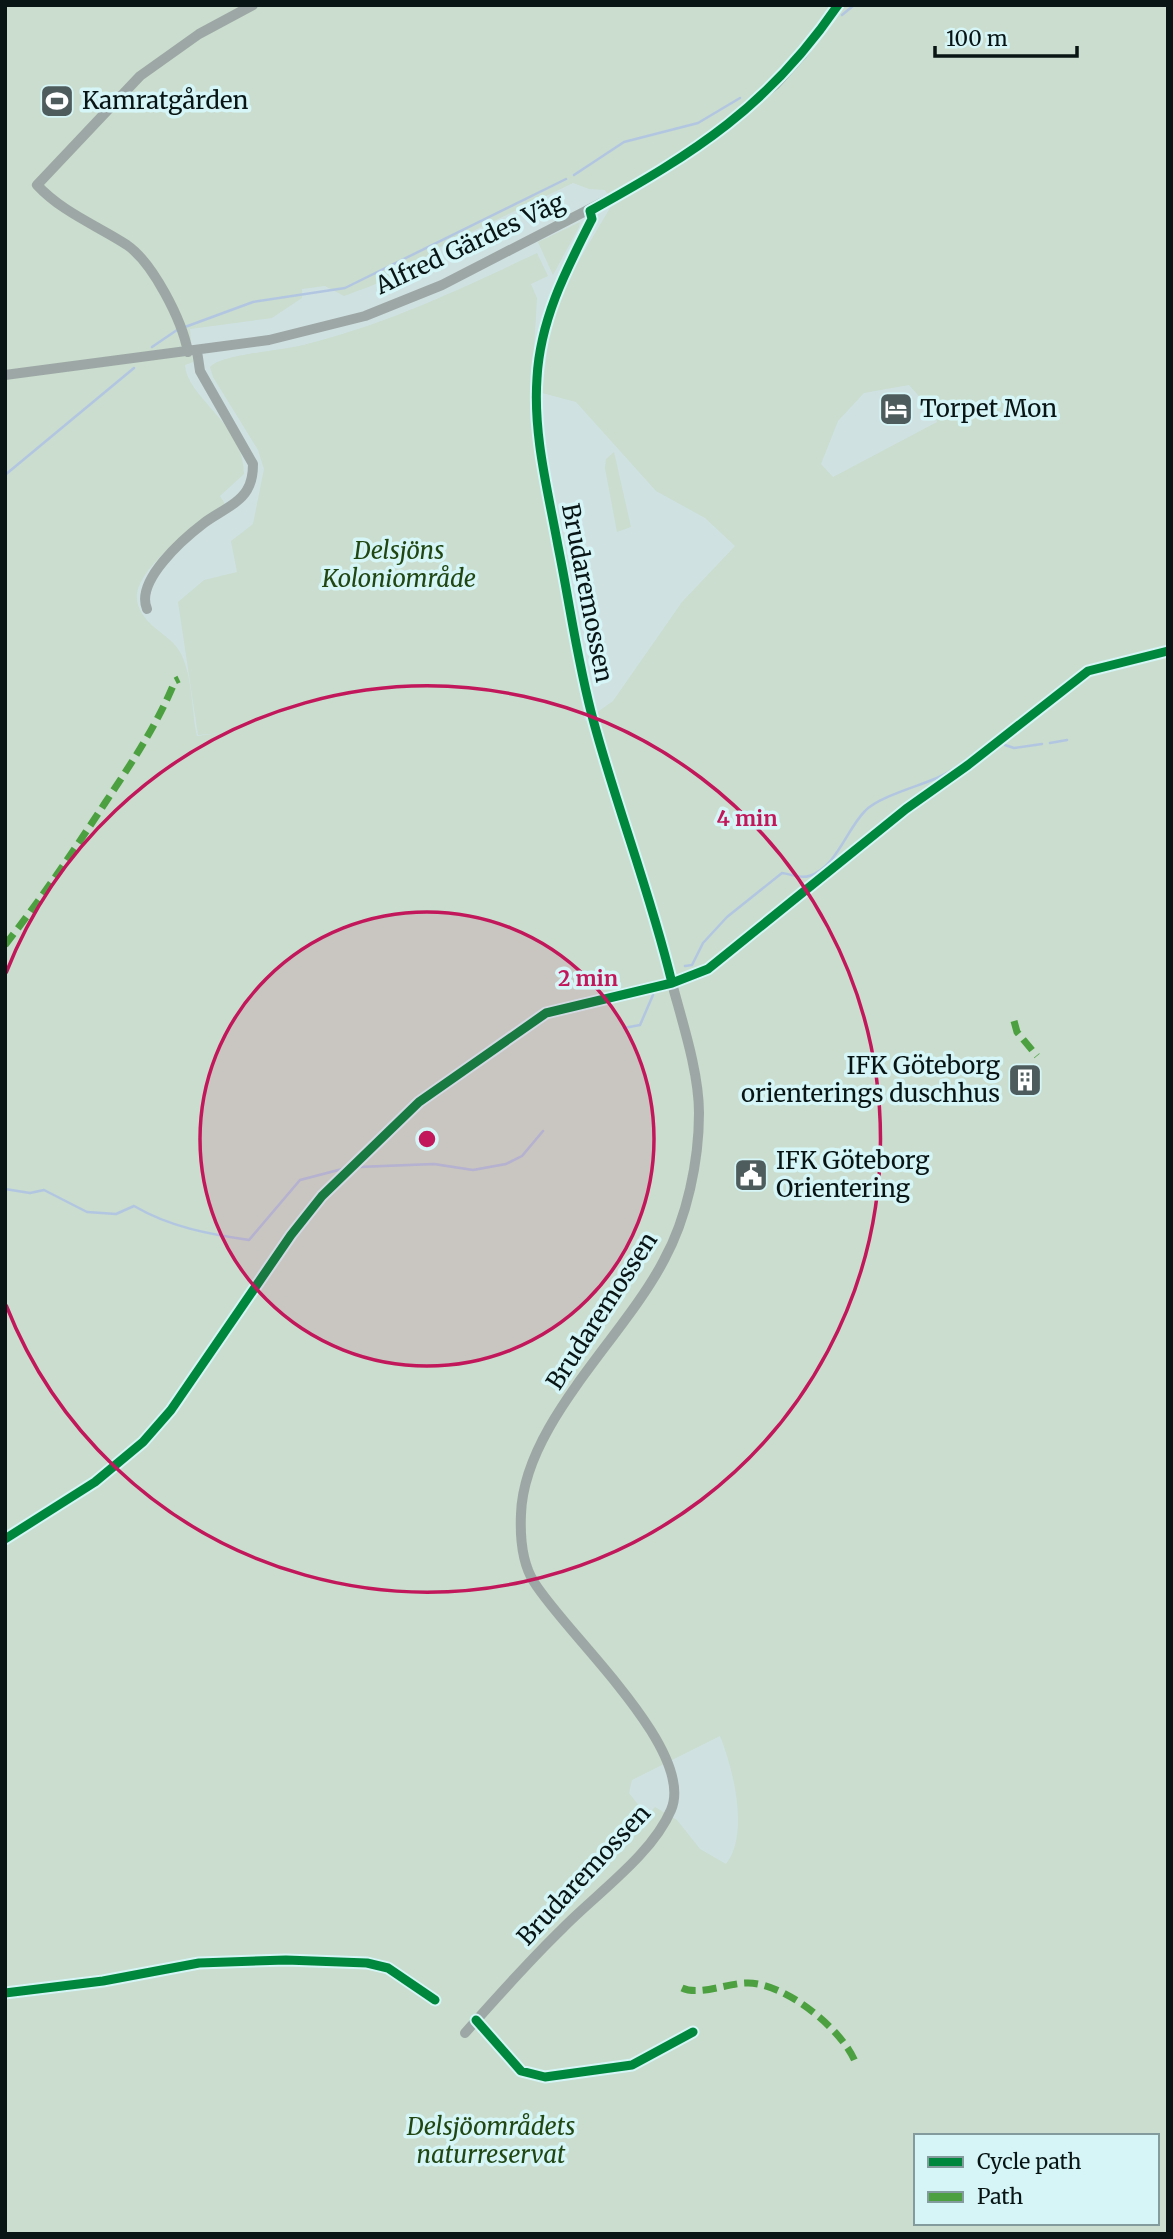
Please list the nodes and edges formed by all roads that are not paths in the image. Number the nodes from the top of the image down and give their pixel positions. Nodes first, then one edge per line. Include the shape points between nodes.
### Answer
1 (253, 5) edge
2 (838, 5) edge
3 (590, 211) junction
4 (193, 351) junction
5 (5, 375) edge
6 (148, 609) dead end
7 (465, 2033) dead end

1 - 4 street via 199,34 140,76 37,185 53,201 136,253 148,266
2 - 3 street, Alfred Gärdes Väg via 793,67 758,101 670,165
3 - 4 street, Alfred Gärdes Väg via 397,304 296,335
3 - 7 street, Brudaremossen via 592,219 566,270 541,345 538,438 585,683 664,953 698,1096 698,1131 680,1228 663,1264 557,1416 526,1475 522,1546 535,1583 662,1748 676,1794 670,1814 643,1850 562,1928
4 - 5 street, Alfred Gärdes Väg
4 - 6 street via 253,464 253,474 246,493 200,525 153,575 144,597

